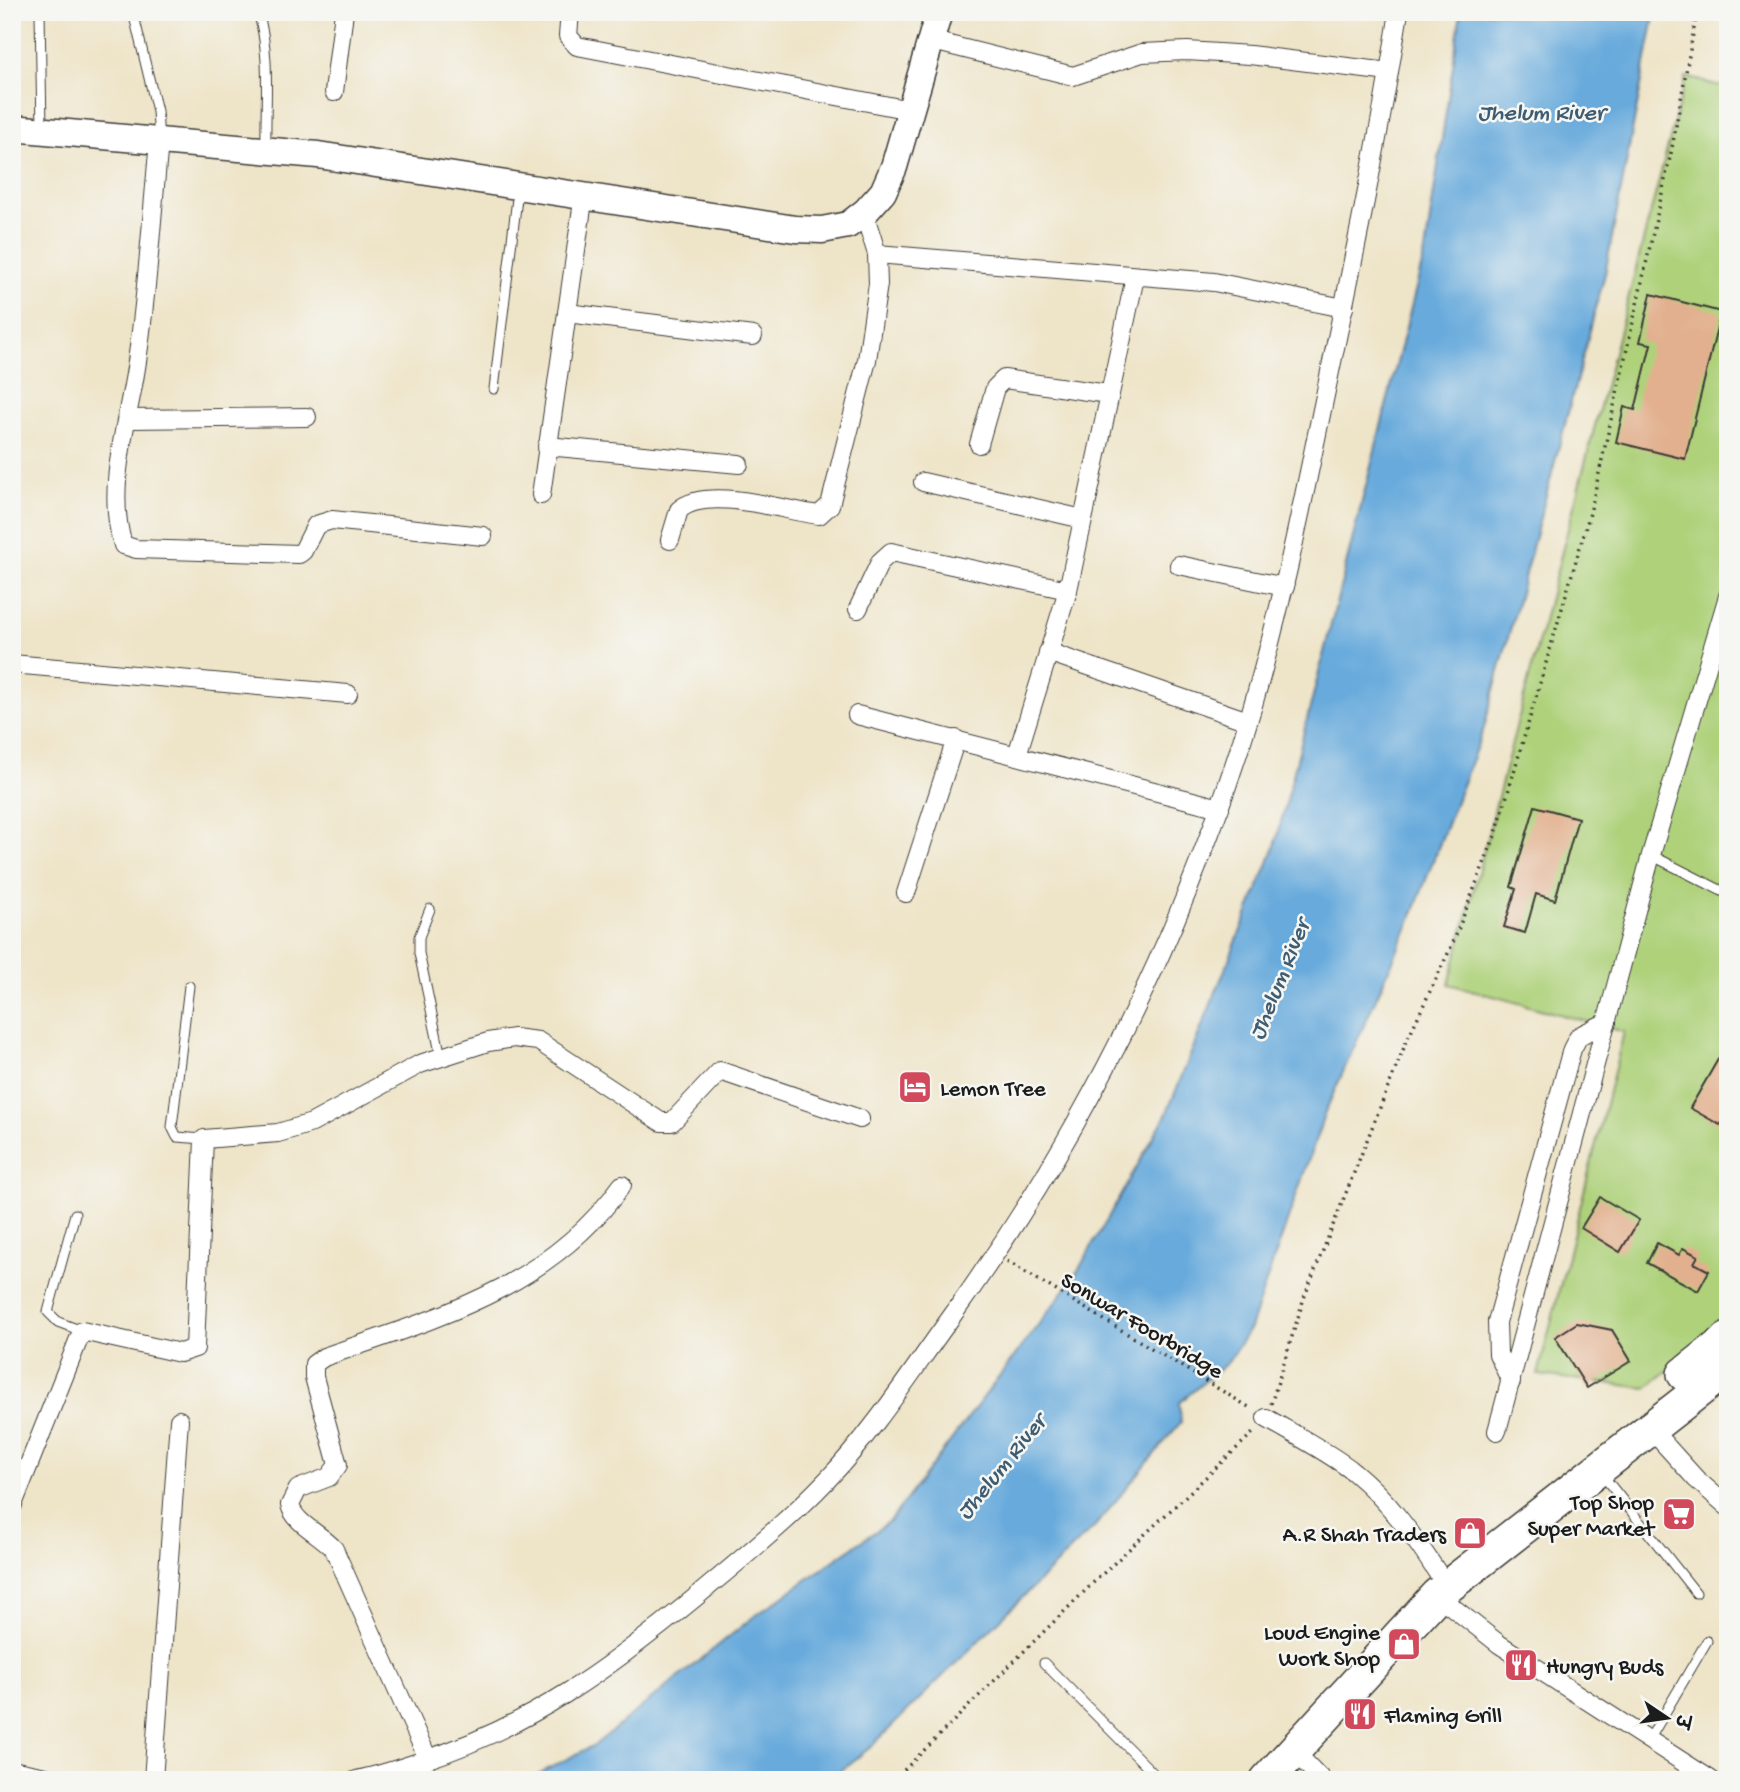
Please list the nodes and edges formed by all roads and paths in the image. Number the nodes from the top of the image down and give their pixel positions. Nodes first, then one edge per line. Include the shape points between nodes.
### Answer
1 (40, 12) edge
2 (133, 12) edge
3 (258, 12) edge
4 (344, 12) edge
5 (570, 12) edge
6 (939, 12) edge
7 (1399, 12) edge
8 (1697, 12) edge
9 (933, 41) junction
10 (1390, 72) junction
11 (334, 92) dead end
12 (911, 110) junction
13 (12, 128) edge
14 (43, 132) junction
15 (159, 142) junction
16 (266, 151) junction
17 (519, 185) junction
18 (584, 194) junction
19 (863, 213) junction
20 (877, 254) junction
21 (1135, 277) junction
22 (1344, 308) junction
23 (567, 313) junction
24 (753, 336) dead end
25 (494, 389) dead end
26 (1108, 394) junction
27 (307, 417) dead end
28 (128, 419) junction
29 (979, 444) dead end
30 (547, 446) junction
31 (739, 464) dead end
32 (923, 482) dead end
33 (541, 495) dead end
34 (1083, 519) junction
35 (483, 536) dead end
36 (670, 540) dead end
37 (1179, 565) dead end
38 (1285, 587) junction
39 (1068, 590) junction
40 (1728, 596) edge
41 (858, 609) dead end
42 (1048, 652) junction
43 (12, 664) edge
44 (348, 694) dead end
45 (857, 715) dead end
46 (1248, 721) junction
47 (956, 739) junction
48 (1017, 755) junction
49 (1220, 808) junction
50 (1651, 855) junction
51 (906, 893) dead end
52 (1728, 894) edge
53 (430, 909) dead end
54 (189, 986) dead end
55 (1607, 1022) junction
56 (441, 1057) junction
57 (860, 1119) dead end
58 (204, 1139) junction
59 (622, 1185) dead end
60 (75, 1214) dead end
61 (1021, 1271) dead end
62 (82, 1331) junction
63 (1728, 1339) edge
64 (1728, 1368) edge
65 (1510, 1382) junction
66 (1248, 1406) dead end
67 (1266, 1418) junction
68 (180, 1420) dead end
69 (1650, 1428) junction
70 (1497, 1431) dead end
71 (1598, 1468) junction
72 (12, 1507) edge
73 (1728, 1507) edge
74 (1437, 1584) junction
75 (1696, 1593) dead end
76 (1707, 1641) dead end
77 (1044, 1663) dead end
78 (1649, 1740) junction
79 (1293, 1750) junction
80 (428, 1759) junction
81 (12, 1770) edge
82 (61, 1780) edge
83 (153, 1780) edge
84 (356, 1780) edge
85 (894, 1780) edge
86 (1160, 1780) edge
87 (1267, 1780) edge
88 (1322, 1780) edge
89 (1711, 1780) edge

1 - 14 lane
2 - 15 lane via 157,111
3 - 16 lane via 265,52
4 - 11 street
5 - 12 street via 568,36 577,46
6 - 9 main road
7 - 10 street
8 - 67 path via 1671,153 1590,513 1496,833 1304,1297
9 - 10 street via 1073,76 1143,54 1187,51
9 - 12 main road
10 - 22 street
12 - 19 main road via 883,192
13 - 14 main road
14 - 15 main road
15 - 16 main road
15 - 28 street via 139,353
16 - 17 main road
17 - 18 main road
17 - 25 lane
18 - 19 main road via 795,229 848,225
18 - 23 street
19 - 20 street
20 - 21 street
20 - 36 street via 878,284 867,359 830,505 819,515 750,501 692,503 679,510
21 - 22 street via 1214,282
21 - 26 street
22 - 38 street
23 - 24 street
23 - 30 street
26 - 29 street via 1004,379 995,388
26 - 34 street
27 - 28 street
28 - 35 street via 118,487 121,536 129,548 299,554 316,525 332,520
30 - 31 street
30 - 33 street
32 - 34 street
34 - 39 street
37 - 38 street
38 - 46 street
39 - 41 street via 891,552 880,562
39 - 42 street
40 - 50 street
42 - 46 street
42 - 48 street
43 - 44 street
45 - 47 street
46 - 49 street
47 - 48 street
47 - 51 street
48 - 49 street
49 - 80 street via 1124,1035 1068,1138 997,1254 875,1423 762,1542 655,1630 559,1700 476,1744
50 - 52 lane
50 - 55 street
53 - 56 lane via 419,937 419,953
54 - 58 lane via 172,1127 177,1137
55 - 65 street
55 - 65 street via 1579,1036 1572,1049 1501,1309 1495,1336
56 - 57 street via 488,1042 529,1038 667,1124 676,1120 720,1071
56 - 58 street via 312,1123 278,1133
58 - 62 street via 195,1348 180,1353
59 - 80 street via 591,1224 542,1266 452,1312 314,1364 338,1465 329,1477 298,1489 290,1504 292,1513 334,1549
60 - 62 lane via 48,1312 58,1322
61 - 66 path, Sonwar Foorbridge
62 - 72 street
63 - 74 highway
64 - 69 highway
65 - 70 street
67 - 74 street via 1352,1471 1384,1499 1412,1534
67 - 85 path
68 - 83 street
69 - 71 highway
69 - 73 street
71 - 74 highway
71 - 75 lane
74 - 78 street via 1499,1644
74 - 79 highway
76 - 78 lane
77 - 86 lane
78 - 89 street
79 - 87 highway
79 - 88 street
80 - 84 street
81 - 82 street

